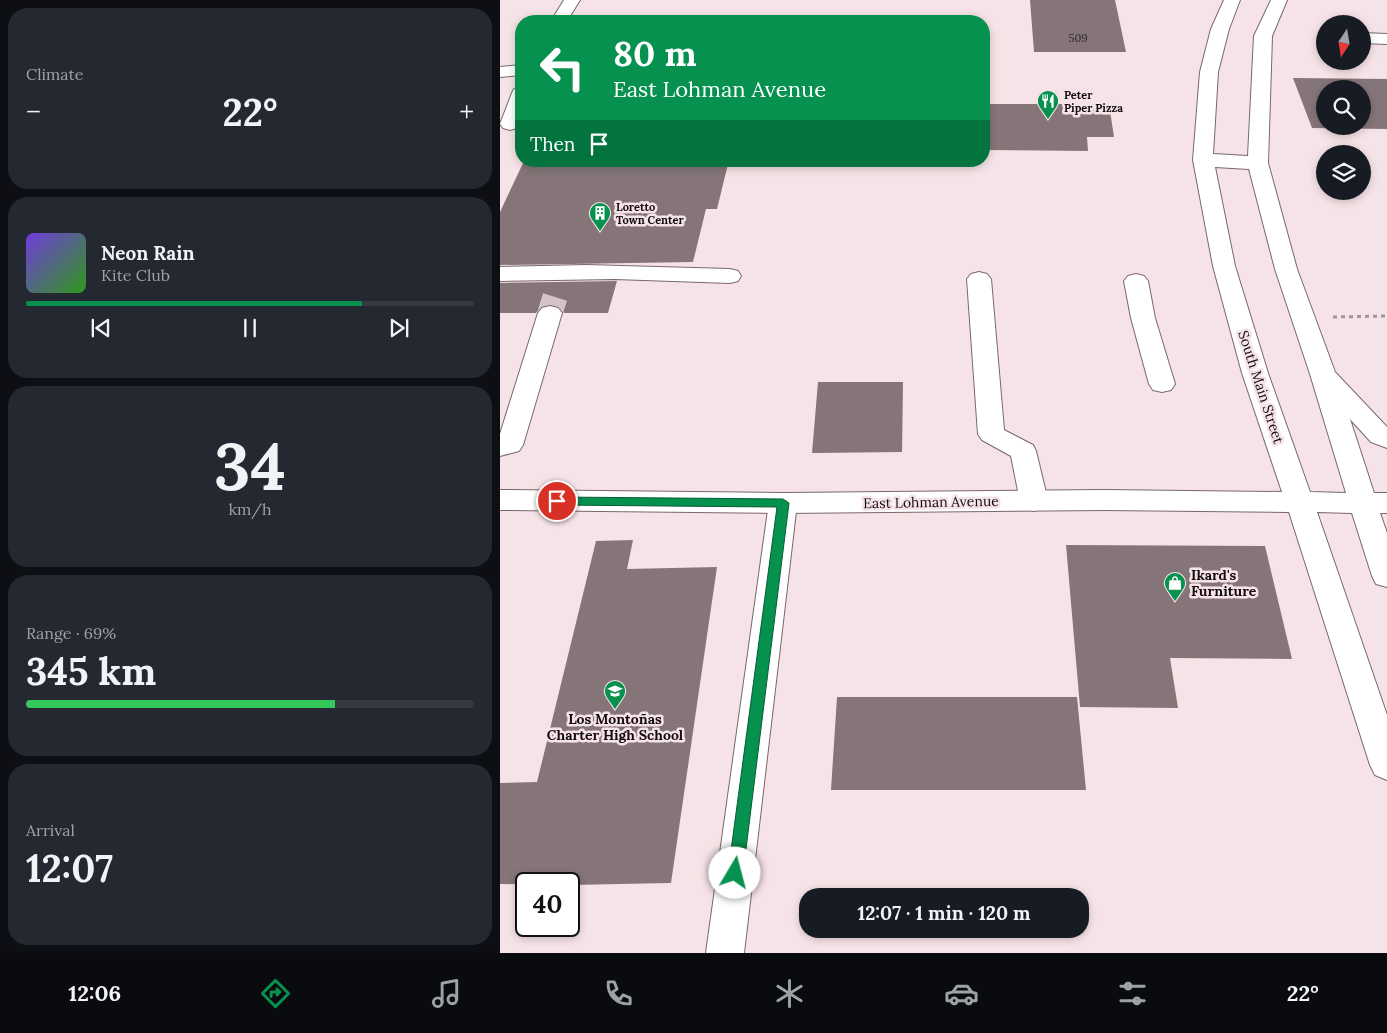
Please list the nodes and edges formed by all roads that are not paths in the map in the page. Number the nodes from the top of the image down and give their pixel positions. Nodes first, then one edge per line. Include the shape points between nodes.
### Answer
1 (572, 0) edge
2 (1232, 0) edge
3 (1279, 0) edge
4 (563, 15) edge
5 (1371, 38) edge
6 (1387, 39) edge
7 (515, 71) edge
8 (500, 72) edge
9 (515, 110) edge
10 (510, 124) dead end
11 (1203, 160) junction
12 (1258, 163) junction
13 (564, 271) junction
14 (500, 274) edge
15 (730, 276) dead end
16 (979, 279) dead end
17 (1136, 281) dead end
18 (1323, 374) junction
19 (1162, 384) dead end
20 (1387, 439) edge
21 (500, 447) edge
22 (500, 500) edge
23 (1034, 501) junction
24 (783, 503) junction
25 (1300, 503) junction
26 (1375, 504) edge
27 (1387, 576) edge
28 (1387, 765) edge
29 (725, 953) edge

1 - 4 main road
2 - 11 main road, South Main Street via 1220,29 1209,72
3 - 12 main road via 1263,36
5 - 6 main road
7 - 8 main road
9 - 10 main road
11 - 12 main road
11 - 25 main road, South Main Street via 1226,274 1254,373
12 - 18 main road via 1286,269
13 - 14 main road
13 - 15 main road
13 - 21 main road via 510,446
16 - 23 main road via 991,434 1023,451
17 - 19 main road
18 - 20 main road via 1380,436
18 - 26 main road
22 - 24 main road, East Lohman Avenue
23 - 24 main road, East Lohman Avenue
23 - 25 main road, East Lohman Avenue
24 - 29 main road
25 - 26 main road, East Lohman Avenue
25 - 28 main road, South Main Street
26 - 27 main road

